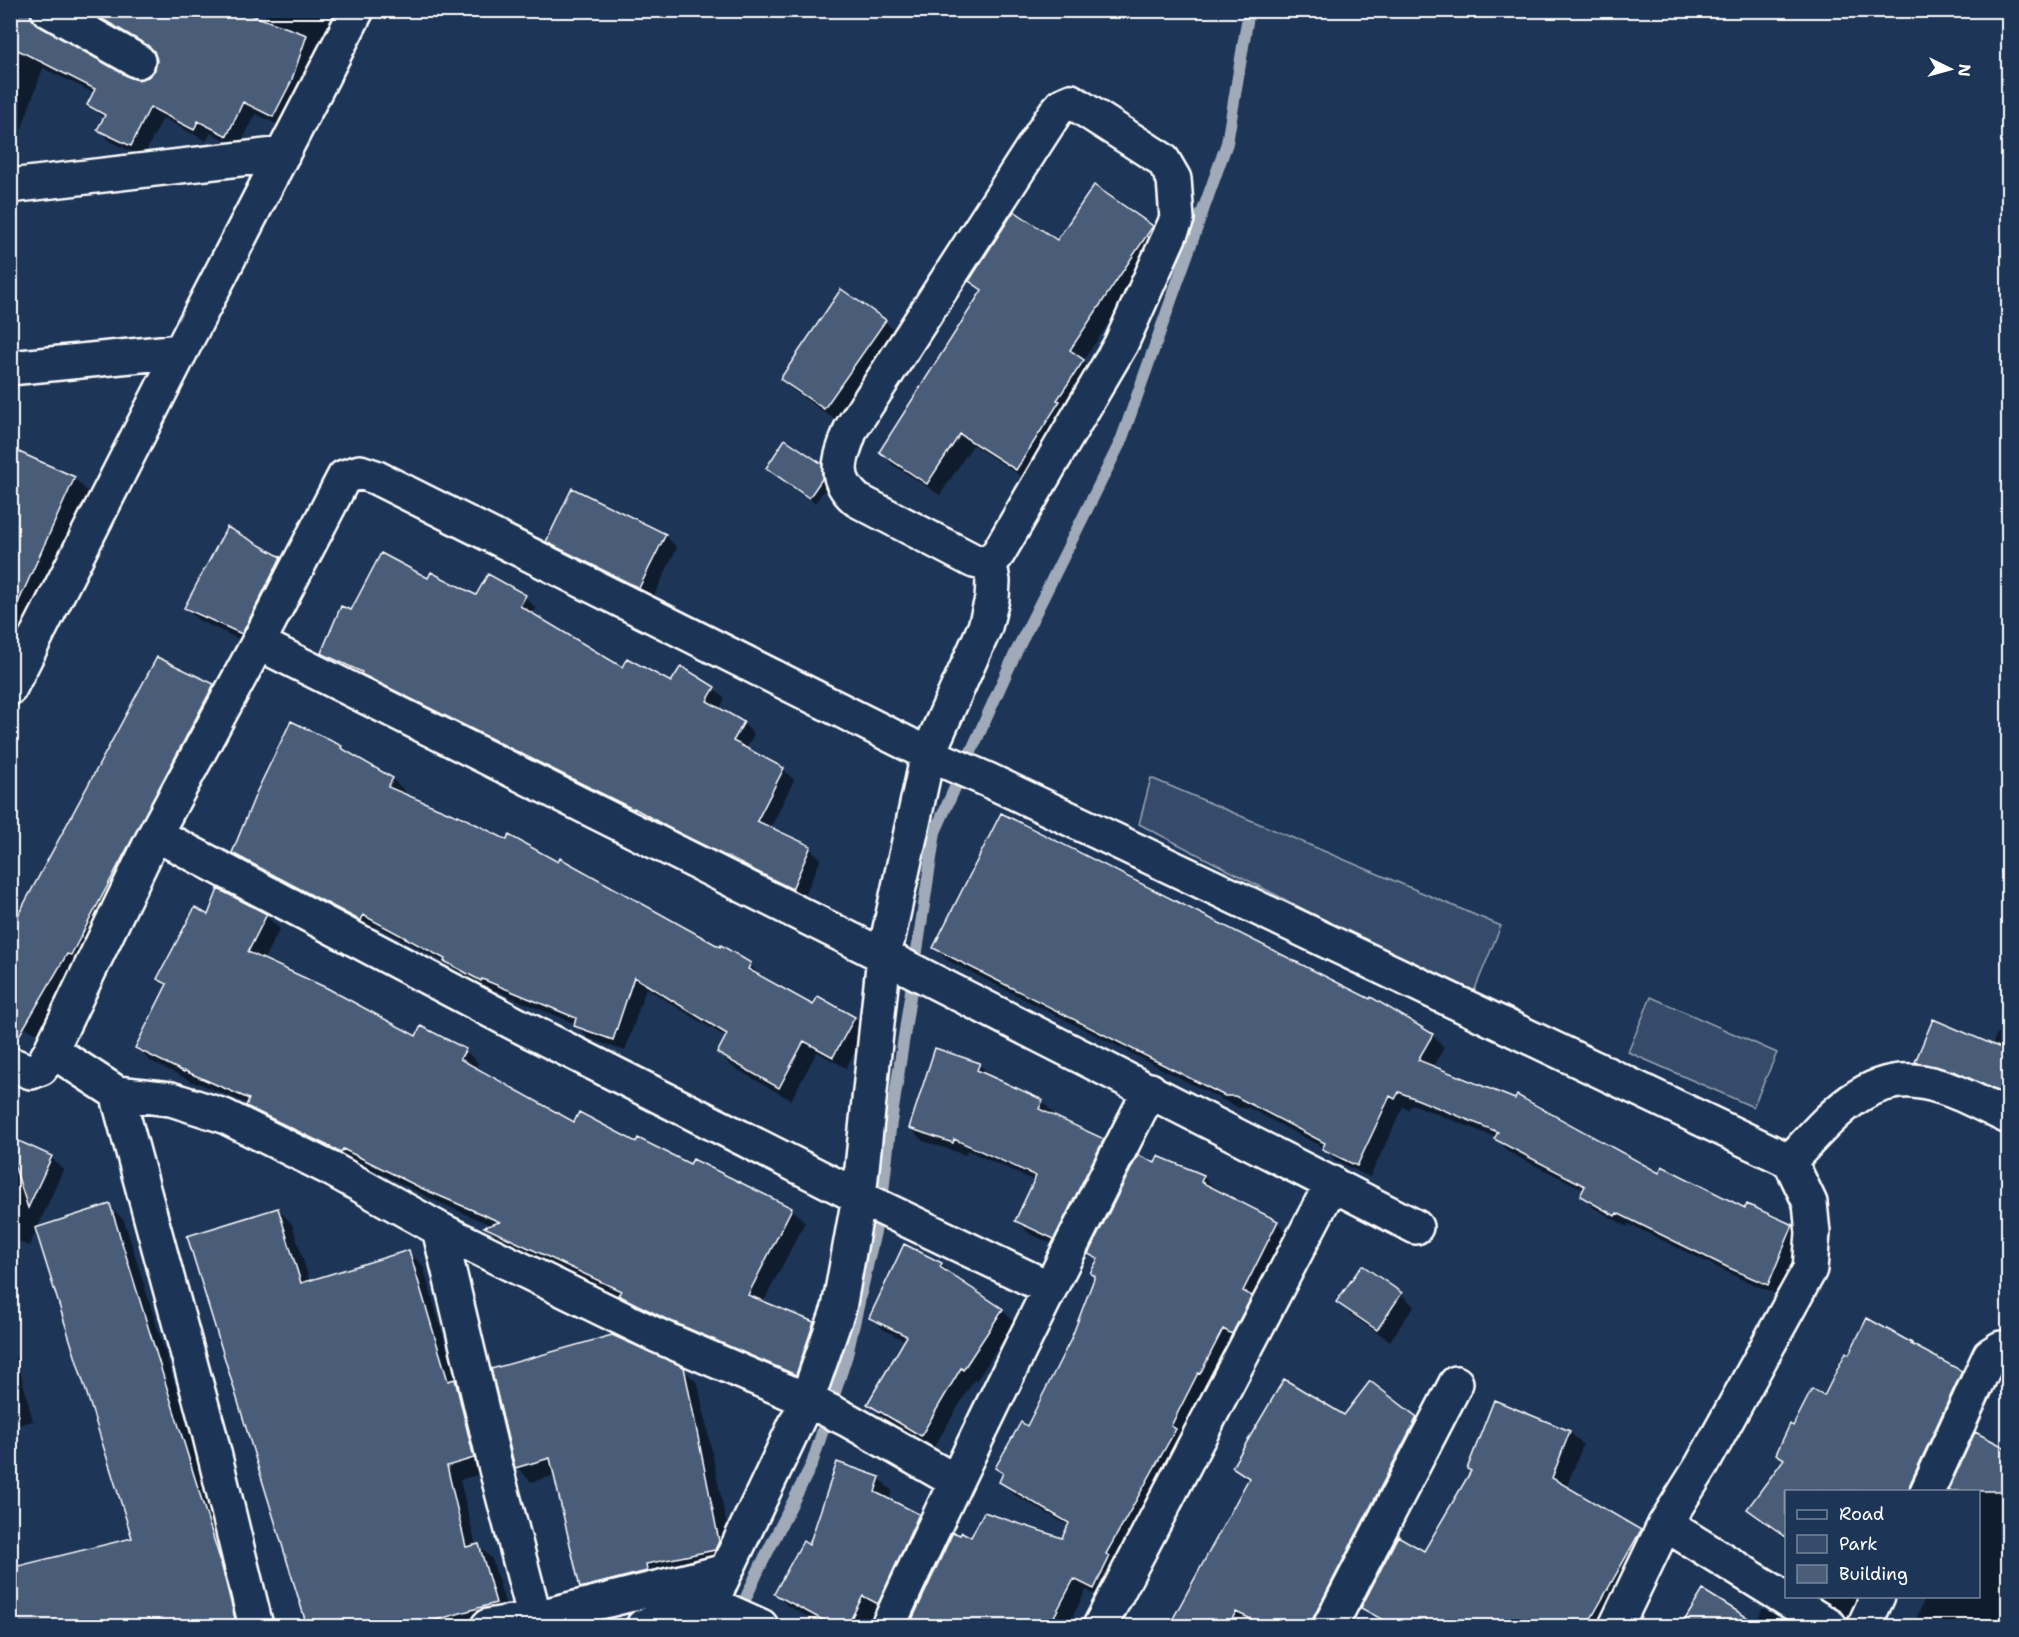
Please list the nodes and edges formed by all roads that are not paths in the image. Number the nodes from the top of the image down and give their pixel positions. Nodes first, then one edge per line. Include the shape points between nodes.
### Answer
1 (48, 10) edge
2 (357, 10) edge
3 (138, 61) dead end
4 (283, 154) junction
5 (10, 186) edge
6 (181, 351) junction
7 (10, 368) edge
8 (990, 564) junction
9 (258, 644) junction
10 (10, 688) edge
11 (938, 757) junction
12 (155, 834) junction
13 (893, 960) junction
14 (51, 1050) junction
15 (10, 1064) edge
16 (1150, 1090) junction
17 (117, 1093) junction
18 (2008, 1117) edge
19 (1790, 1161) junction
20 (1332, 1184) junction
21 (864, 1199) junction
22 (1416, 1227) dead end
23 (439, 1229) junction
24 (1049, 1288) junction
25 (2008, 1349) edge
26 (1456, 1383) dead end
27 (808, 1401) junction
28 (955, 1481) junction
29 (1927, 1490) edge
30 (1665, 1524) junction
31 (726, 1571) junction
32 (1877, 1598) edge
33 (708, 1611) edge
34 (536, 1622) edge
35 (754, 1622) edge
36 (256, 1626) edge
37 (488, 1626) edge
38 (643, 1626) edge
39 (888, 1626) edge
40 (1100, 1626) edge
41 (1330, 1626) edge
42 (1616, 1626) edge
43 (1830, 1626) edge
44 (1864, 1626) edge

1 - 3 street
2 - 4 street
4 - 5 street
4 - 6 street
6 - 7 street
6 - 10 street
8 - 8 street via 1121,344 1178,219 1174,178 1163,160 1071,101 1054,113 851,429 840,460 846,491 857,500 974,561
8 - 11 street via 992,599 985,627
9 - 11 street via 344,477 360,472
9 - 12 street
9 - 13 street
11 - 13 street
11 - 19 street
12 - 14 street
12 - 21 street via 516,1024
13 - 16 street
13 - 21 street
14 - 15 street via 41,1068 32,1072
14 - 17 street
16 - 20 street
16 - 24 street
17 - 23 street via 171,1099 224,1116
17 - 36 street via 209,1432
18 - 19 street via 1942,1088 1914,1081 1890,1082 1876,1085 1839,1109
19 - 30 street via 1810,1203 1810,1269
20 - 22 street
20 - 40 street
21 - 24 street
21 - 27 street via 839,1308
23 - 27 street via 656,1335
23 - 34 street
24 - 28 street
25 - 29 street via 2001,1348 1990,1355
26 - 41 street
27 - 28 street
27 - 31 street
28 - 39 street
30 - 42 street
30 - 43 street
31 - 33 street
31 - 34 street
32 - 44 street
33 - 35 street
33 - 38 street
34 - 37 street

